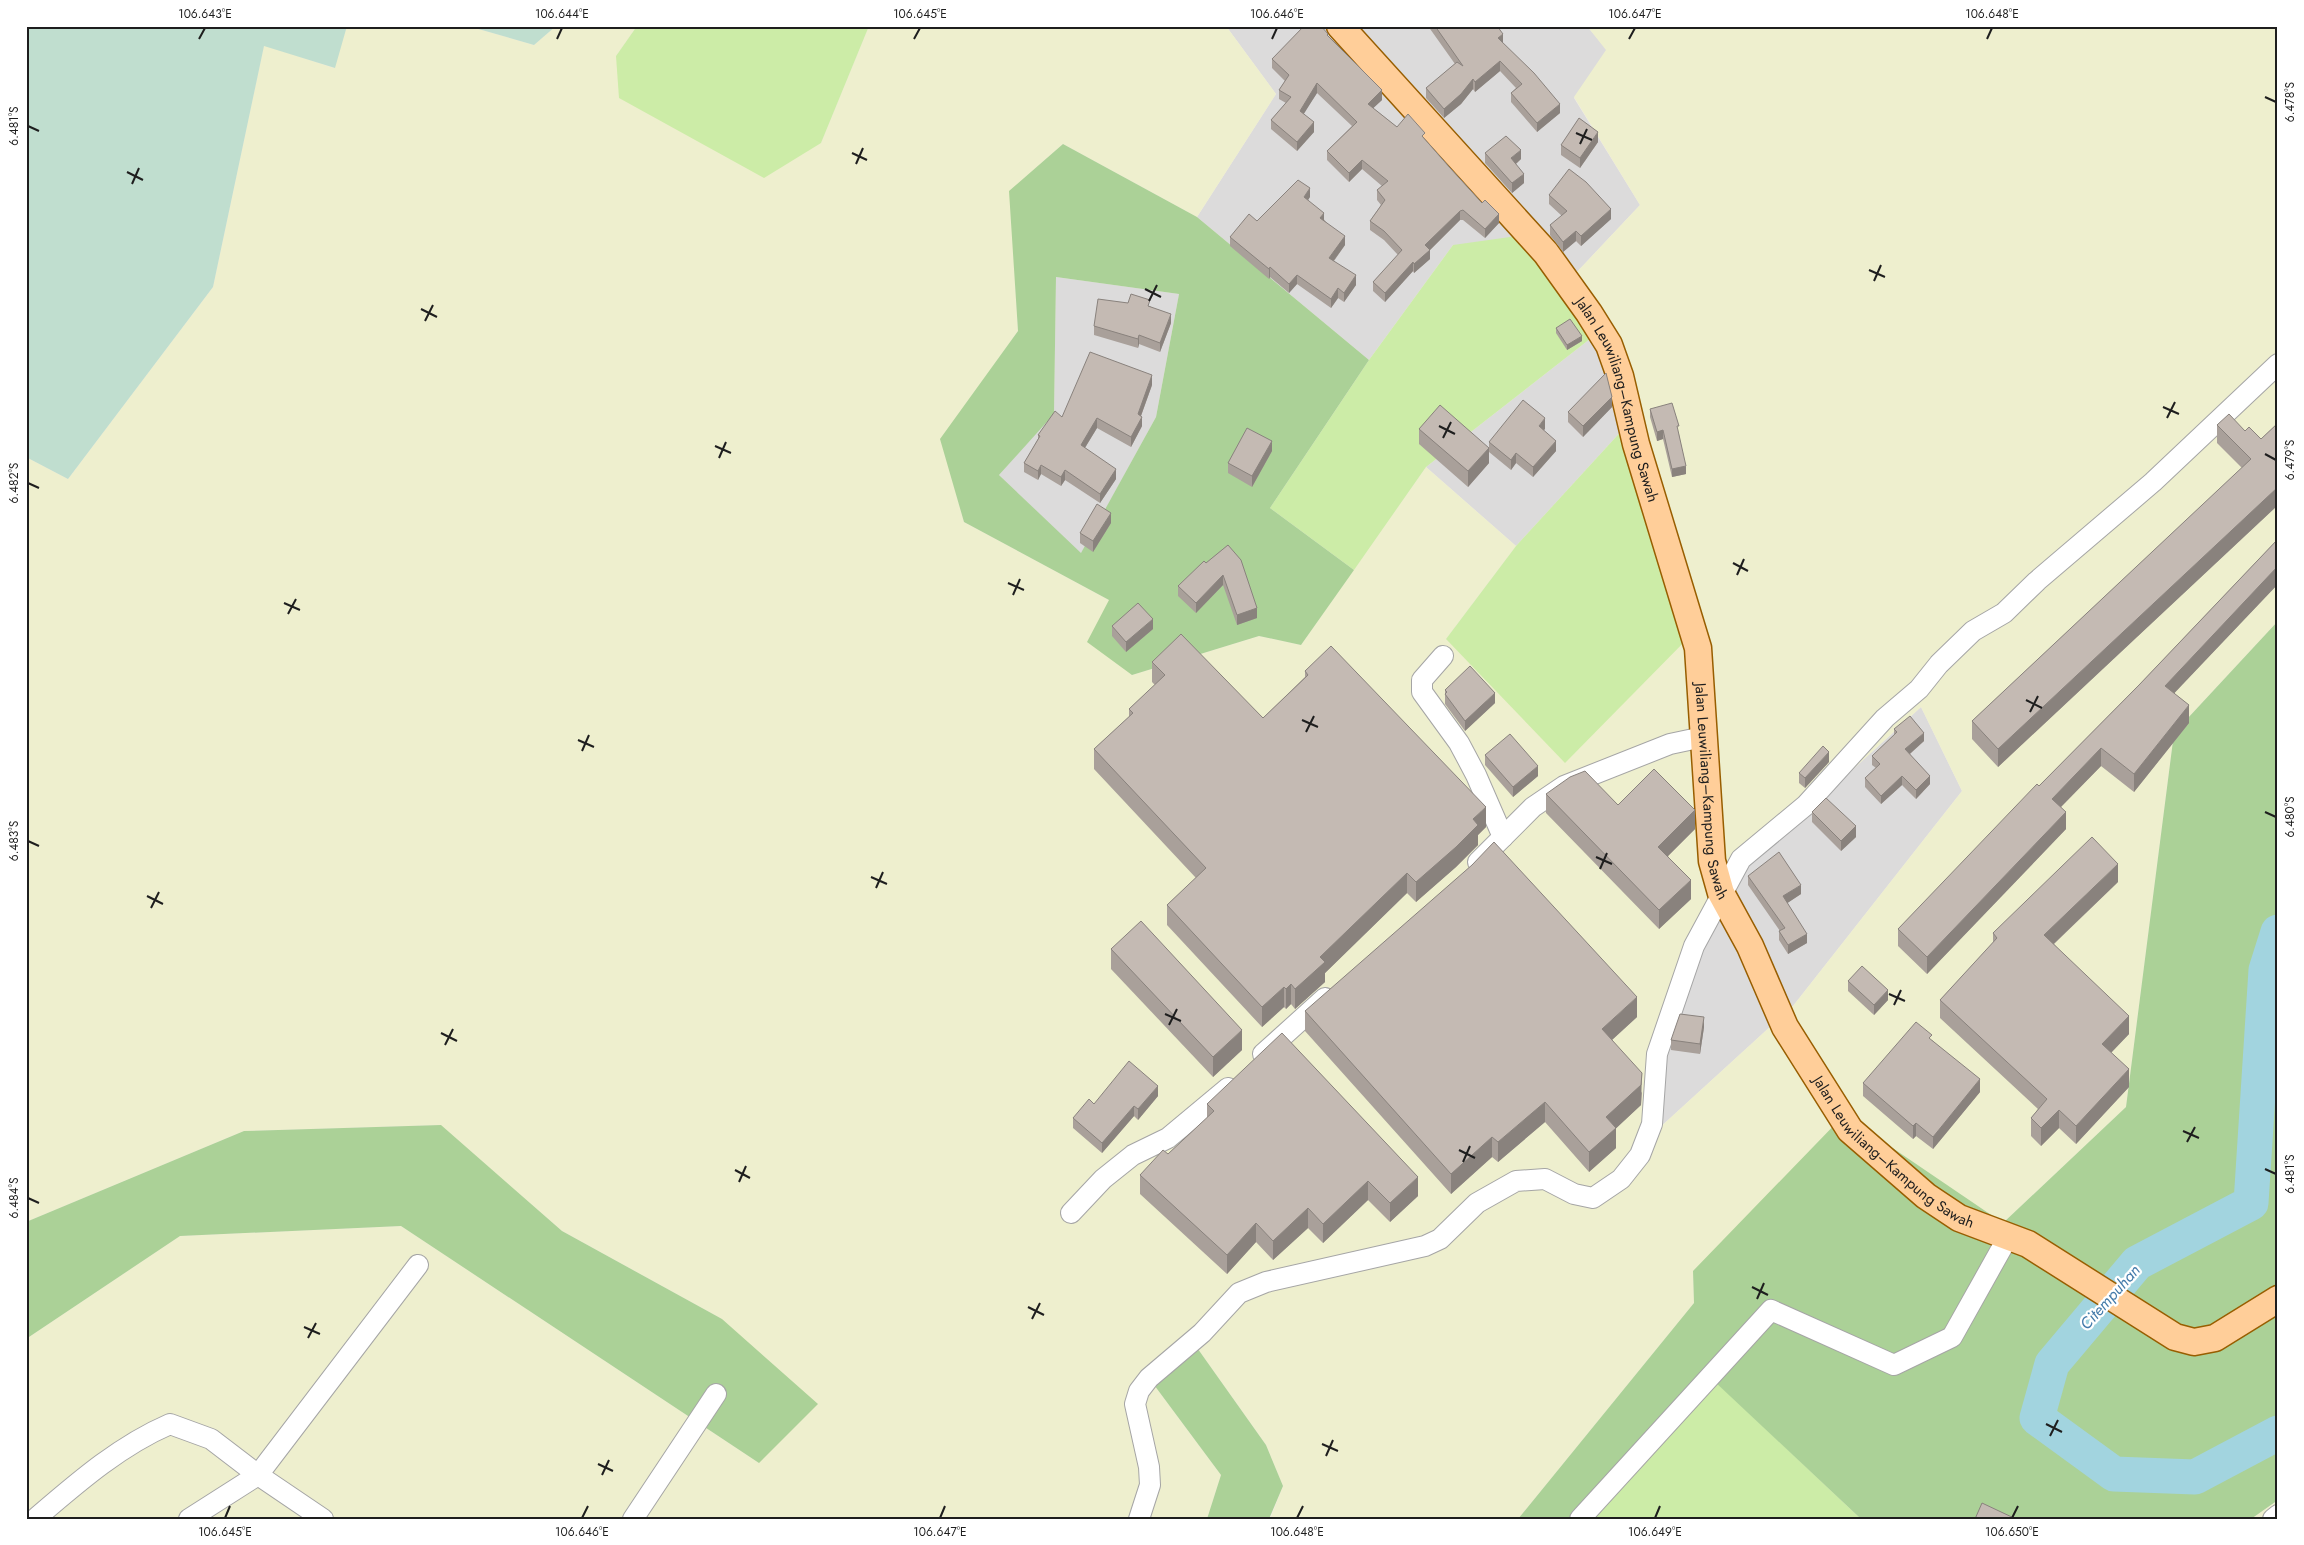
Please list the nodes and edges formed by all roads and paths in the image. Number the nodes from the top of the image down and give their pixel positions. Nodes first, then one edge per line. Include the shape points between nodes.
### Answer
1 (1340, 26) edge
2 (2278, 364) edge
3 (1443, 656) dead end
4 (1703, 738) junction
5 (1502, 837) junction
6 (1464, 876) edge
7 (1721, 893) junction
8 (1340, 985) edge
9 (1071, 1213) dead end
10 (2018, 1240) junction
11 (418, 1265) dead end
12 (2278, 1299) edge
13 (716, 1394) dead end
14 (258, 1475) junction
15 (2278, 1515) edge
16 (35, 1519) edge
17 (189, 1519) edge
18 (323, 1519) edge
19 (633, 1519) edge
20 (1139, 1519) edge
21 (1580, 1519) edge
22 (2272, 1519) edge

1 - 4 main road, Jalan Leuwiliang–Kampung Sawah via 1546,253 1609,345 1698,648
2 - 7 street via 2154,482 2037,581 2004,614 1973,630 1938,664 1919,689 1885,718 1806,805 1741,860
3 - 5 street via 1422,680 1422,692 1463,751
4 - 5 street via 1670,744 1564,786 1533,807
4 - 7 main road, Jalan Leuwiliang–Kampung Sawah via 1712,860
5 - 6 street
7 - 10 main road, Jalan Leuwiliang–Kampung Sawah via 1750,946 1784,1027 1850,1130 1926,1196 1959,1218
7 - 20 street via 1694,946 1657,1054 1652,1124 1640,1155 1621,1179 1593,1198 1574,1194 1545,1179 1516,1181 1477,1203 1440,1238 1425,1246 1266,1282 1239,1293 1202,1333 1148,1378 1139,1391 1135,1404 1150,1485
8 - 9 street via 1168,1138 1133,1155 1103,1179
10 - 12 main road, Jalan Leuwiliang–Kampung Sawah via 2174,1337 2194,1342 2216,1338
10 - 21 street via 1952,1337 1894,1365 1771,1310
11 - 14 street
13 - 19 street
14 - 16 street via 210,1439 170,1424 143,1436 88,1474
14 - 17 street
14 - 18 street
15 - 22 street

